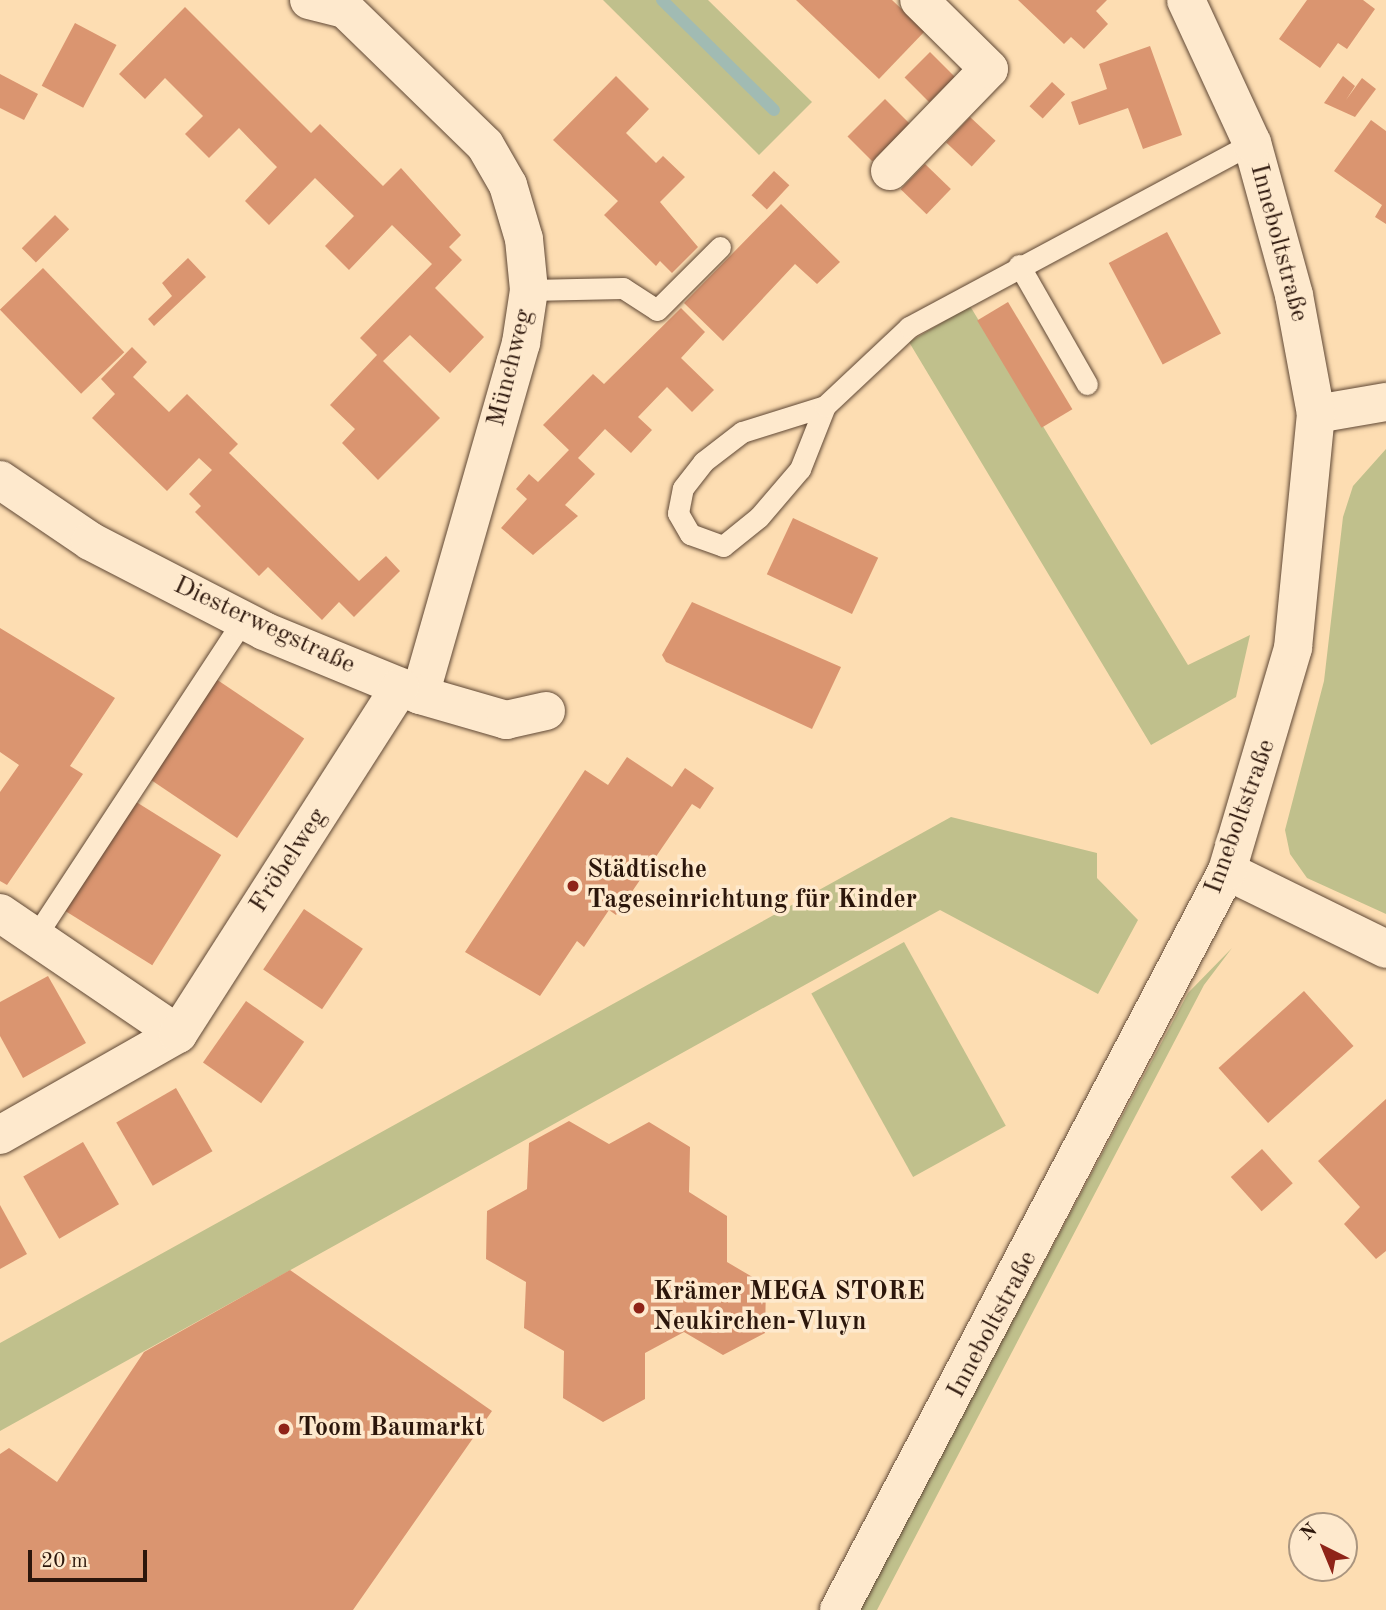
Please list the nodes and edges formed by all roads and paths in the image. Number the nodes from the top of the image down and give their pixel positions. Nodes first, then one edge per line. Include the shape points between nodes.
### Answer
1 (309, 0) edge
2 (919, 0) edge
3 (1186, 0) edge
4 (1252, 143) junction
5 (890, 171) dead end
6 (720, 247) dead end
7 (1019, 265) junction
8 (529, 290) junction
9 (1087, 384) dead end
10 (1386, 402) edge
11 (825, 406) junction
12 (1316, 414) junction
13 (0, 480) edge
14 (243, 620) junction
15 (410, 691) junction
16 (547, 711) dead end
17 (1227, 871) junction
18 (0, 914) edge
19 (35, 937) junction
20 (1386, 949) edge
21 (178, 1034) junction
22 (0, 1135) edge
23 (839, 1610) edge

1 - 8 street, Münchweg via 345,9 485,145 520,226
2 - 5 street via 989,69
3 - 4 street, Inneboltstraße
4 - 7 lane
4 - 12 street, Inneboltstraße via 1294,295
6 - 8 lane via 657,310 623,288
7 - 9 lane
7 - 11 lane via 909,327
8 - 15 street, Münchweg via 521,343
10 - 12 street
11 - 11 lane via 800,469 759,517 723,546 690,534 678,513 683,488 703,462 742,432
12 - 17 street, Inneboltstraße via 1293,648
13 - 14 street, Diesterwegstraße via 90,541
14 - 15 street, Diesterwegstraße
14 - 19 lane
15 - 16 street, Diesterwegstraße via 506,720
15 - 21 street, Fröbelweg
17 - 20 street
17 - 23 street, Inneboltstraße
18 - 19 street
19 - 21 street
21 - 22 street, Fröbelweg

